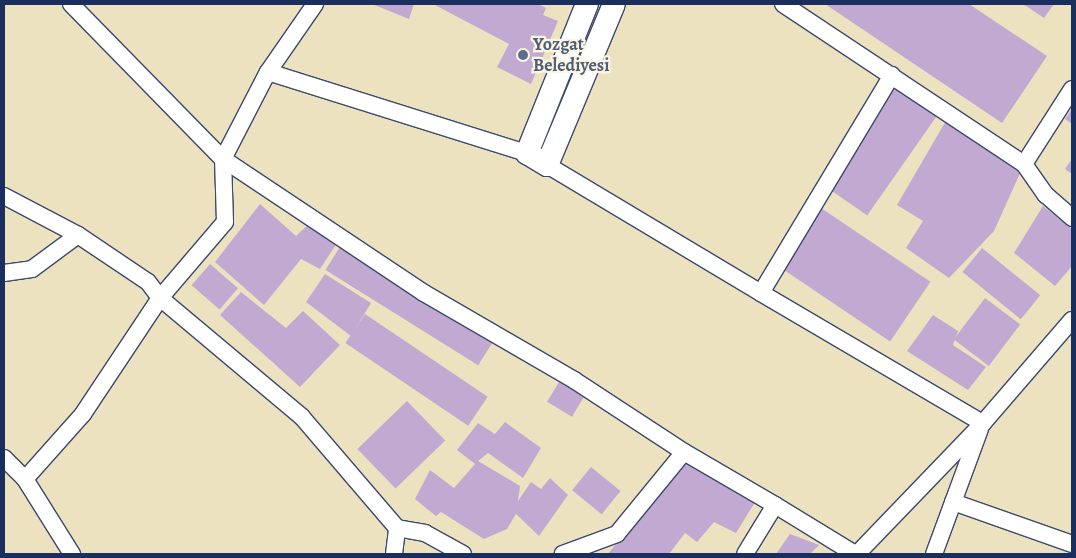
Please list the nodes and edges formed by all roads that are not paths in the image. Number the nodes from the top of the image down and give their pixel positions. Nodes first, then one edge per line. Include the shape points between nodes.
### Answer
1 (71, 4) edge
2 (315, 4) edge
3 (587, 4) edge
4 (614, 4) edge
5 (783, 4) edge
6 (268, 72) junction
7 (892, 75) junction
8 (1072, 89) edge
9 (527, 152) junction
10 (223, 158) junction
11 (1024, 164) junction
12 (548, 165) junction
13 (4, 196) edge
14 (1072, 218) edge
15 (78, 235) junction
16 (4, 273) edge
17 (761, 293) junction
18 (160, 298) junction
19 (1072, 320) edge
20 (983, 423) junction
21 (684, 452) junction
22 (4, 458) edge
23 (25, 479) junction
24 (953, 502) junction
25 (775, 505) junction
26 (397, 528) junction
27 (1064, 547) edge
28 (72, 554) edge
29 (394, 554) edge
30 (464, 554) edge
31 (563, 554) edge
32 (745, 554) edge
33 (856, 554) edge
34 (934, 554) edge

1 - 10 street
2 - 6 street
3 - 9 street
4 - 12 street
5 - 7 street
6 - 9 street
6 - 10 street
7 - 11 street
7 - 17 street
8 - 11 street
9 - 12 street
10 - 18 street via 226,222
10 - 21 street via 424,293 574,380
11 - 14 street via 1046,195
12 - 17 street
13 - 15 street
15 - 16 street via 32,269
15 - 18 street via 148,282
17 - 20 street
18 - 23 street via 83,414
18 - 26 street via 302,417
19 - 20 street
20 - 24 street
20 - 33 street
21 - 25 street
21 - 31 street via 617,534
22 - 23 street
23 - 28 street
24 - 27 street
24 - 34 street
25 - 32 street
25 - 33 street
26 - 29 street
26 - 30 street via 425,533

